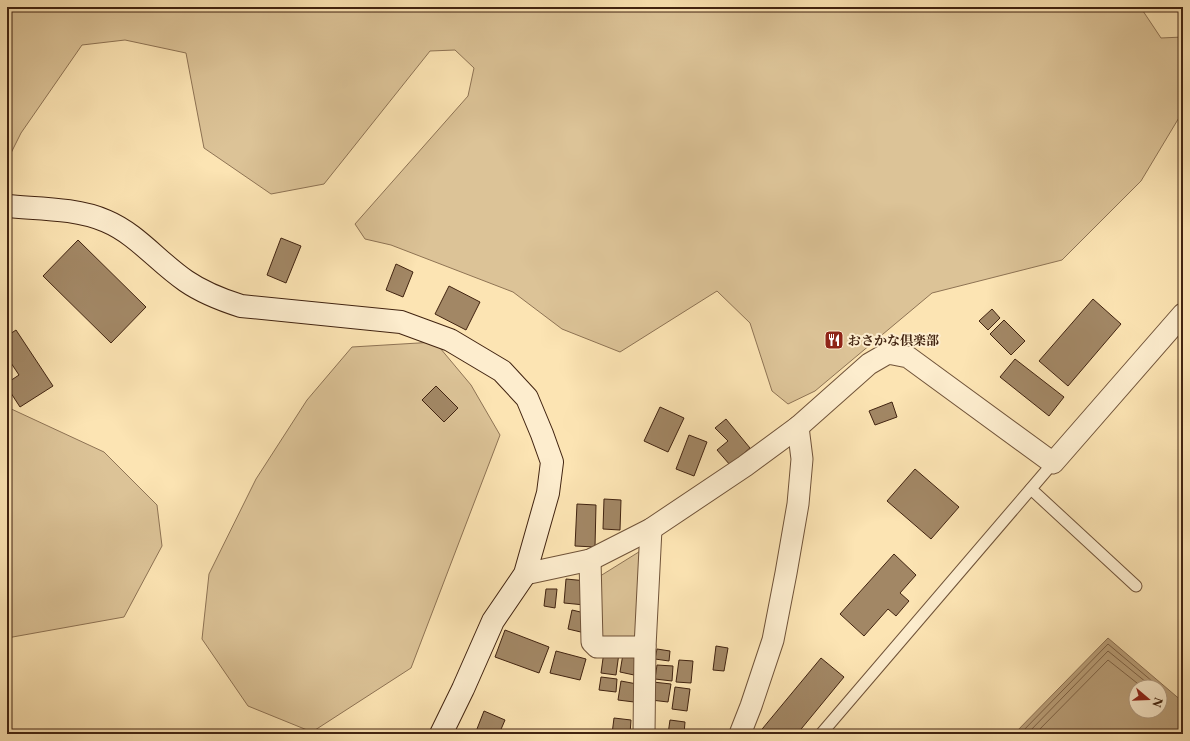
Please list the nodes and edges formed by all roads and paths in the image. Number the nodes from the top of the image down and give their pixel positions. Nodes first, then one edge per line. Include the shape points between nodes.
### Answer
1 (7, 206) edge
2 (1183, 314) edge
3 (798, 427) junction
4 (1053, 463) junction
5 (1030, 489) junction
6 (651, 529) junction
7 (590, 560) junction
8 (525, 574) junction
9 (1136, 586) dead end
10 (645, 647) junction
11 (441, 734) edge
12 (644, 734) edge
13 (740, 734) edge
14 (821, 734) edge

1 - 8 street via 80,214 106,221 131,235 186,281 219,299 241,306 402,322 450,340 502,371 527,398 552,462 548,493
2 - 4 street
3 - 4 street via 869,364 888,353 897,354 908,357
3 - 6 street
3 - 13 street via 802,459 798,504 786,572 773,640
4 - 5 lane
5 - 9 lane
5 - 14 lane
6 - 7 street
6 - 10 street
7 - 8 street
7 - 10 street via 592,642 597,647
8 - 11 street via 493,622
10 - 12 street

